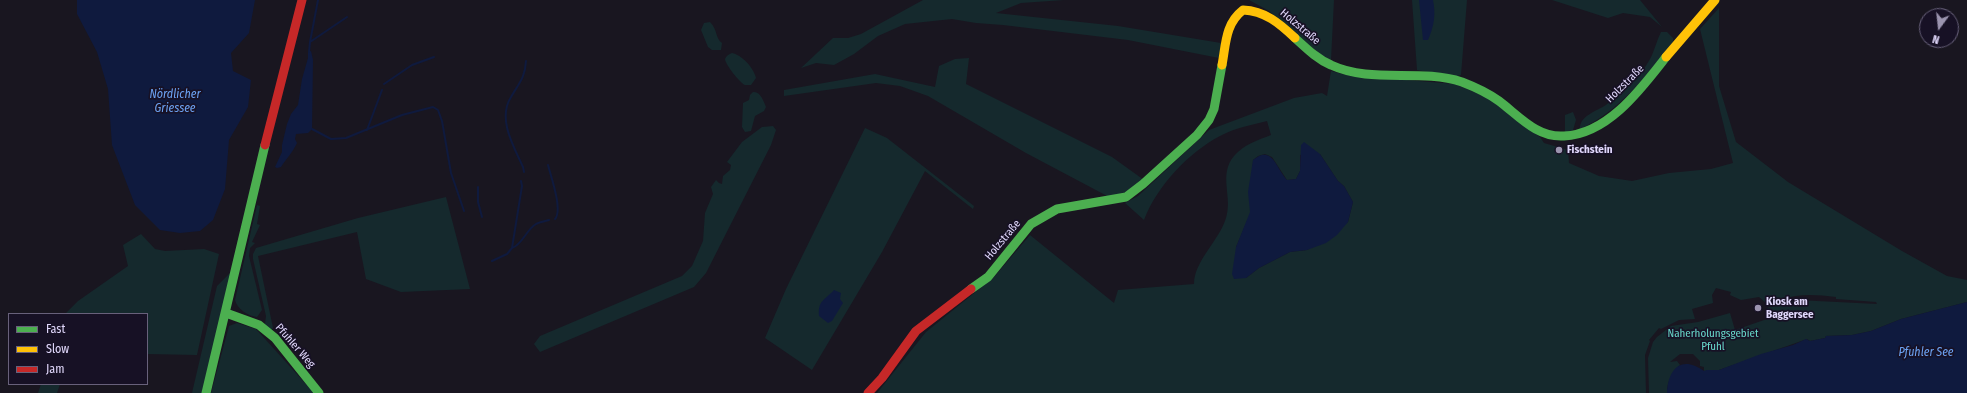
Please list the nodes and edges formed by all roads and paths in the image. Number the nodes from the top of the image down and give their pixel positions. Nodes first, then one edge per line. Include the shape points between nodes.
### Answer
1 (302, 0) edge
2 (1715, 0) edge
3 (226, 313) junction
4 (206, 393) edge
5 (319, 393) edge
6 (868, 393) edge

1 - 3 street via 277,93
2 - 6 street, Holzstraße via 1624,106 1587,131 1558,137 1542,132 1480,89 1457,81 1433,77 1353,74 1328,65 1261,12 1243,10 1234,17 1229,28 1214,109 1197,135 1126,197 1057,209 1031,224 988,276 916,331
3 - 4 street
3 - 5 street, Pfuhler Weg via 259,325 275,338

